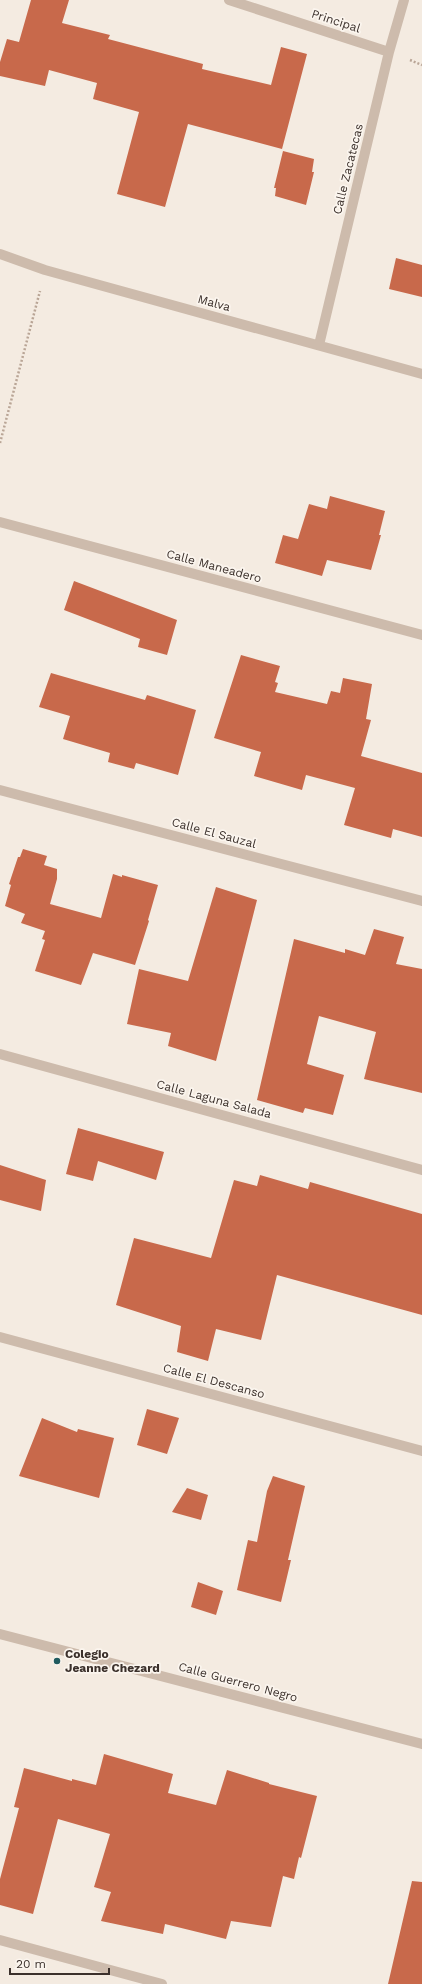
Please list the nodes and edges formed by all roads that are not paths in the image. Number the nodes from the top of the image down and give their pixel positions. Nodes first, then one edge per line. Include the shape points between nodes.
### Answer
1 (229, 0) edge
2 (404, 0) edge
3 (389, 52) junction
4 (0, 254) edge
5 (319, 344) junction
6 (422, 374) edge
7 (0, 522) edge
8 (422, 635) edge
9 (0, 790) edge
10 (422, 901) edge
11 (0, 1054) edge
12 (422, 1170) edge
13 (0, 1337) edge
14 (422, 1451) edge
15 (0, 1634) edge
16 (422, 1744) edge
17 (0, 1940) edge
18 (162, 1984) edge

1 - 3 street, Principal
2 - 3 street, Calle Zacatecas
3 - 5 street, Calle Zacatecas
4 - 5 street, Malva via 45,270
5 - 6 street, Malva
7 - 8 street, Calle Maneadero
9 - 10 street, Calle El Sauzal
11 - 12 street, Calle Laguna Salada
13 - 14 street, Calle El Descanso
15 - 16 street, Calle Guerrero Negro
17 - 18 street

